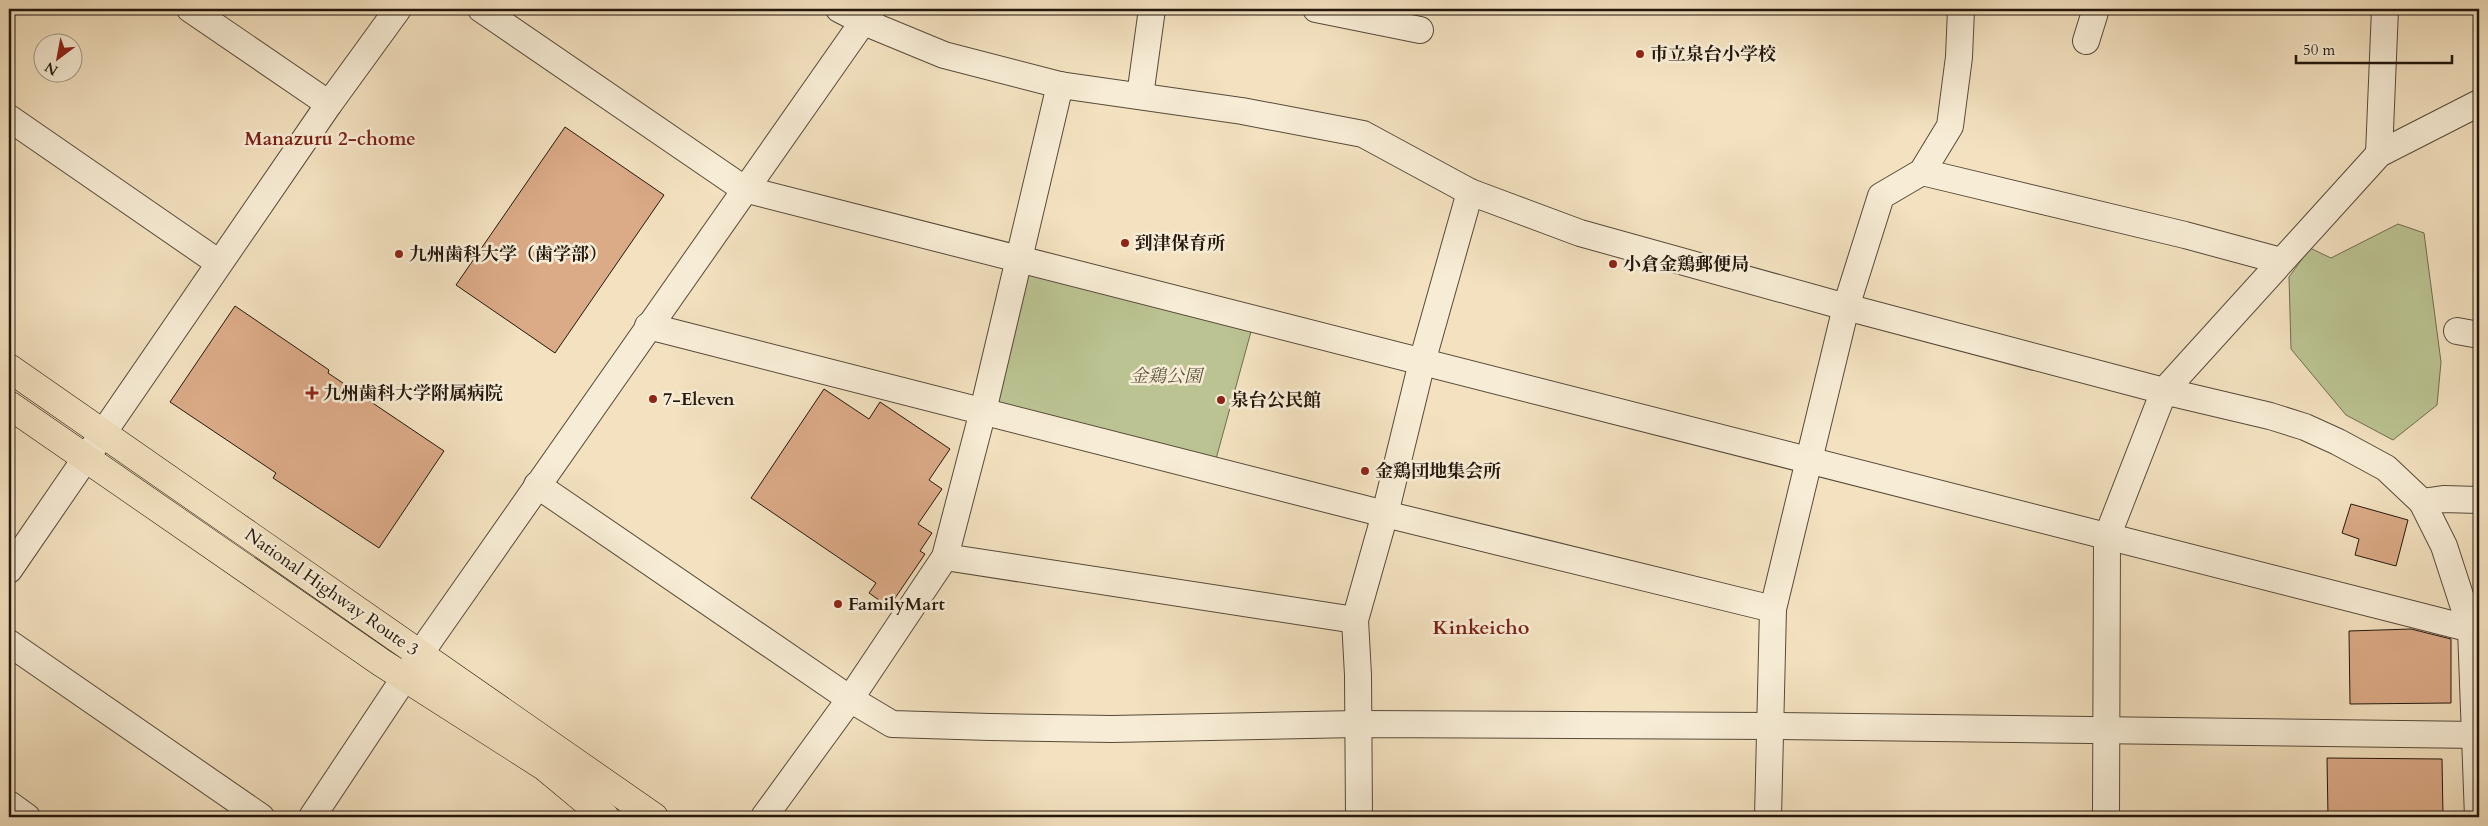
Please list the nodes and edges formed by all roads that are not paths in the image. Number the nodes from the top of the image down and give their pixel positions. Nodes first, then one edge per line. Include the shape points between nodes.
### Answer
1 (190, 9) edge
2 (398, 9) edge
3 (481, 9) edge
4 (839, 9) edge
5 (1152, 9) edge
6 (1316, 9) edge
7 (1961, 9) edge
8 (2096, 9) edge
9 (2385, 9) edge
10 (868, 16) edge
11 (1420, 30) dead end
12 (2086, 42) dead end
13 (1060, 85) junction
14 (1140, 96) junction
15 (2479, 103) edge
16 (329, 104) junction
17 (9, 118) edge
18 (2379, 154) junction
19 (1922, 172) junction
20 (744, 189) junction
21 (1470, 192) junction
22 (1018, 260) junction
23 (2282, 261) junction
24 (219, 263) junction
25 (1846, 307) junction
26 (648, 326) junction
27 (1422, 362) junction
28 (9, 368) edge
29 (2164, 391) junction
30 (9, 405) edge
31 (983, 411) junction
32 (103, 435) junction
33 (85, 458) junction
34 (1809, 461) junction
35 (537, 485) junction
36 (2479, 500) edge
37 (2422, 502) junction
38 (1385, 514) junction
39 (2107, 537) junction
40 (945, 557) junction
41 (9, 570) edge
42 (1773, 609) junction
43 (1355, 620) junction
44 (2471, 629) junction
45 (9, 643) edge
46 (422, 654) junction
47 (405, 678) junction
48 (850, 699) junction
49 (1357, 724) junction
50 (1771, 726) junction
51 (2108, 730) junction
52 (2478, 735) edge
53 (9, 804) edge
54 (27, 817) edge
55 (261, 817) edge
56 (312, 817) edge
57 (605, 817) edge
58 (654, 817) edge
59 (764, 817) edge
60 (1358, 817) edge
61 (1768, 817) edge
62 (2106, 817) edge
63 (2478, 817) edge

1 - 16 street
2 - 16 street
3 - 20 street
4 - 10 street
5 - 14 street
6 - 11 street
7 - 19 street via 1959,57 1950,126
8 - 12 street
9 - 18 street
10 - 13 street via 944,55
10 - 20 street
13 - 14 street
13 - 22 street
14 - 21 street via 1242,110 1364,134
15 - 18 street
16 - 24 street
17 - 24 street
18 - 23 street
19 - 23 street via 2185,234
19 - 25 street via 1881,196
20 - 22 street
20 - 26 street
21 - 25 street via 1580,233
21 - 27 street
22 - 27 street
22 - 31 street
23 - 29 street
24 - 32 street
25 - 29 street
25 - 34 street
26 - 31 street
26 - 35 street
27 - 34 street
27 - 38 street
28 - 32 highway, National Highway Route 3
29 - 37 street via 2305,427 2386,468
29 - 39 street
30 - 33 highway, National Highway Route 3
31 - 38 street
31 - 40 street
32 - 33 street
32 - 46 highway, National Highway Route 3
33 - 41 street
33 - 47 highway, National Highway Route 3
34 - 39 street
34 - 42 street
35 - 46 street
35 - 48 street
36 - 37 street via 2443,498
37 - 44 street via 2444,546
38 - 42 street
38 - 43 street
39 - 44 street
39 - 51 street
40 - 43 street
40 - 48 street
42 - 50 street
43 - 49 street
44 - 52 street
45 - 55 street
46 - 47 street
46 - 58 highway, National Highway Route 3
47 - 56 street
47 - 57 highway, National Highway Route 3 via 545,767
48 - 49 street via 892,724 1112,729
48 - 59 street
49 - 50 street
49 - 60 street
50 - 51 street
50 - 61 street
51 - 52 street
51 - 62 street
52 - 63 street
53 - 54 street

